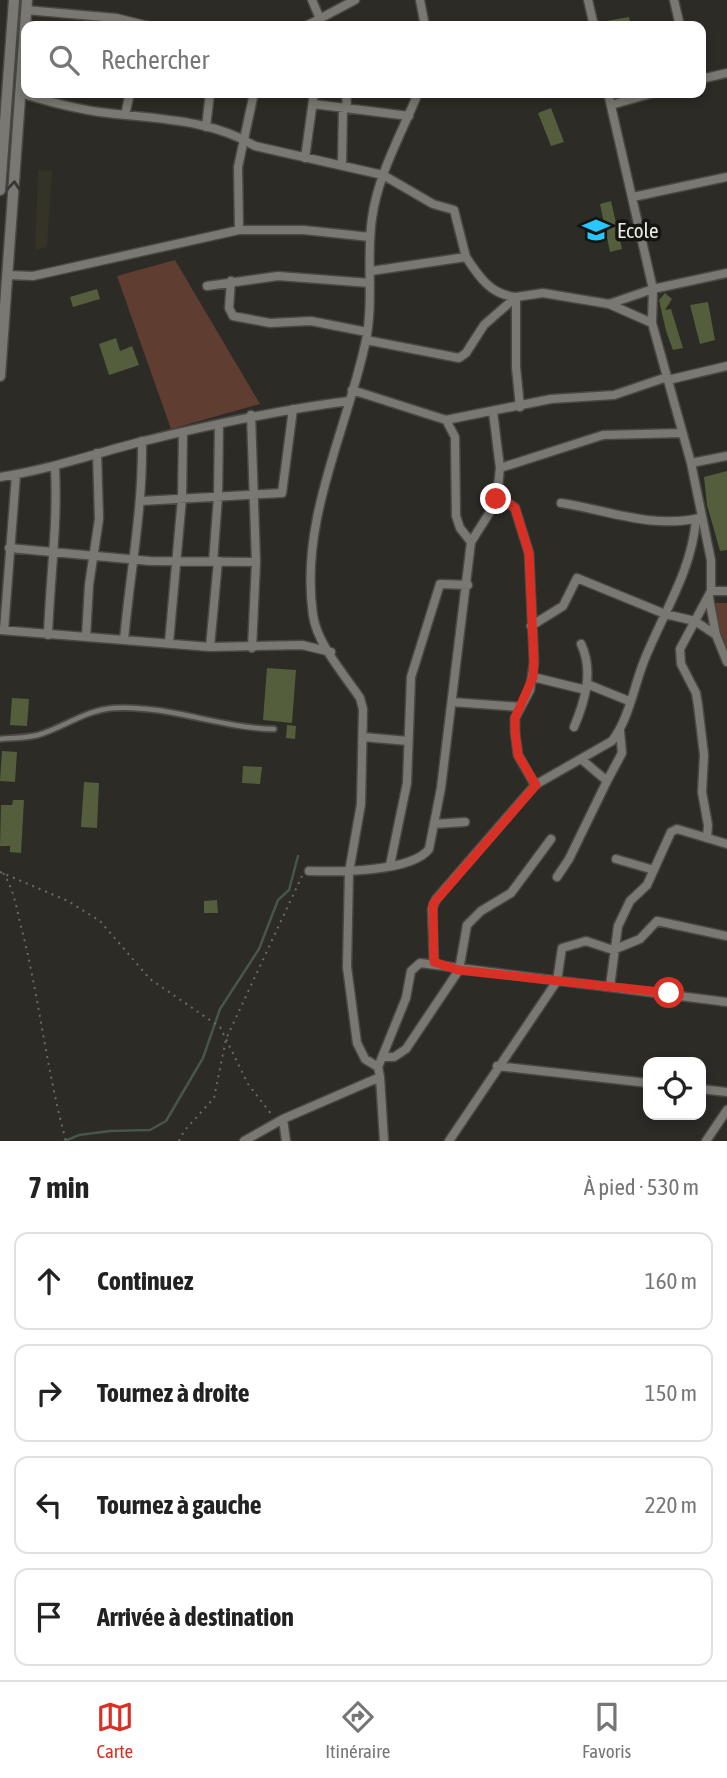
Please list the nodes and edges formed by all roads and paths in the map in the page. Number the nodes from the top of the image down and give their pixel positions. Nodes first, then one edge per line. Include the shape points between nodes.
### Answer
1 (14, 0) edge
2 (312, 0) edge
3 (355, 0) edge
4 (422, 0) edge
5 (588, 0) edge
6 (674, 0) edge
7 (27, 5) edge
8 (319, 17) junction
9 (126, 21) edge
10 (313, 21) edge
11 (321, 21) edge
12 (424, 21) edge
13 (593, 21) edge
14 (679, 21) edge
15 (727, 74) edge
16 (706, 78) edge
17 (21, 80) edge
18 (4, 81) edge
19 (20, 93) joint
20 (39, 98) edge
21 (129, 98) edge
22 (209, 98) edge
23 (253, 98) edge
24 (314, 98) edge
25 (346, 98) edge
26 (416, 98) edge
27 (609, 98) edge
28 (636, 98) edge
29 (313, 104) junction
30 (611, 105) junction
31 (345, 107) junction
32 (125, 114) junction
33 (409, 116) junction
34 (206, 127) junction
35 (246, 139) junction
36 (305, 158) junction
37 (342, 164) junction
38 (383, 175) junction
39 (727, 177) edge
40 (0, 190) edge
41 (634, 197) junction
42 (239, 230) junction
43 (370, 237) junction
44 (466, 257) junction
45 (371, 271) junction
46 (727, 273) edge
47 (7, 275) junction
48 (231, 281) junction
49 (370, 283) junction
50 (207, 286) dead end
51 (653, 289) junction
52 (516, 297) junction
53 (609, 304) junction
54 (652, 323) junction
55 (366, 336) junction
56 (727, 366) edge
57 (0, 376) edge
58 (668, 378) junction
59 (352, 390) junction
60 (349, 401) junction
61 (520, 407) junction
62 (292, 409) junction
63 (493, 412) junction
64 (251, 415) junction
65 (446, 420) junction
66 (219, 424) junction
67 (183, 432) junction
68 (682, 433) junction
69 (142, 441) junction
70 (97, 453) junction
71 (727, 456) edge
72 (691, 463) junction
73 (55, 468) junction
74 (500, 468) junction
75 (16, 475) junction
76 (0, 477) edge
77 (254, 495) junction
78 (218, 497) junction
79 (182, 498) junction
80 (141, 500) junction
81 (561, 503) dead end
82 (495, 504) junction
83 (699, 518) junction
84 (471, 542) junction
85 (9, 548) junction
86 (55, 553) junction
87 (95, 556) junction
88 (133, 560) junction
89 (216, 561) junction
90 (176, 562) junction
91 (256, 562) junction
92 (468, 585) junction
93 (727, 591) edge
94 (710, 594) junction
95 (664, 614) junction
96 (695, 621) junction
97 (531, 626) junction
98 (2, 630) edge
99 (48, 635) junction
100 (716, 635) junction
101 (86, 637) junction
102 (124, 640) junction
103 (169, 643) junction
104 (581, 644) dead end
105 (211, 647) junction
106 (252, 648) junction
107 (331, 652) junction
108 (727, 662) edge
109 (533, 677) junction
110 (587, 687) junction
111 (629, 701) junction
112 (452, 702) junction
113 (520, 708) junction
114 (574, 727) dead end
115 (274, 729) dead end
116 (620, 731) junction
117 (363, 737) junction
118 (0, 739) edge
119 (408, 741) junction
120 (581, 759) junction
121 (607, 781) junction
122 (536, 785) junction
123 (465, 821) dead end
124 (435, 824) junction
125 (706, 838) junction
126 (551, 839) dead end
127 (727, 844) edge
128 (616, 859) dead end
129 (390, 865) junction
130 (654, 870) junction
131 (309, 871) joint
132 (1, 872) edge
133 (349, 872) junction
134 (557, 877) dead end
135 (727, 936) edge
136 (613, 950) junction
137 (434, 962) junction
138 (458, 970) junction
139 (557, 981) junction
140 (610, 986) junction
141 (727, 1002) edge
142 (226, 1039) junction
143 (383, 1057) junction
144 (497, 1066) junction
145 (378, 1067) junction
146 (380, 1077) junction
147 (643, 1082) edge
148 (706, 1090) edge
149 (727, 1092) edge
150 (727, 1110) edge
151 (281, 1120) junction
152 (66, 1141) edge
153 (179, 1141) edge
154 (244, 1141) edge
155 (286, 1141) edge
156 (384, 1141) edge
157 (449, 1141) edge
158 (706, 1141) edge

1 - 18 street
2 - 8 street
3 - 8 street
4 - 12 street
5 - 13 street
6 - 14 street
7 - 9 street
8 - 10 street
8 - 11 street
15 - 16 street
17 - 19 street
18 - 40 street
47 -> 19 street
20 - 32 street
21 - 32 street
22 - 34 street
23 - 35 street
24 - 29 street
25 - 31 street
26 - 33 street
27 - 30 street
28 - 30 street
29 - 31 street
29 - 36 street
30 - 41 street
31 - 33 street
31 - 37 street
32 - 34 street
33 - 38 street
34 - 35 street
35 - 36 street via 255,146
35 - 42 street via 236,186
36 - 37 street
37 - 38 street
38 - 43 street
38 - 44 street via 433,204 454,210
39 - 41 street
41 - 51 street
42 - 43 street
42 - 47 street via 50,272
43 - 45 street
44 - 45 street
44 - 52 street via 499,295
45 - 49 street
46 - 51 street
47 - 57 street
48 - 49 street via 302,275
48 - 50 street
48 - 55 street via 229,308 233,316 270,323 311,321
49 - 55 street
51 - 53 street
51 - 54 street
52 - 53 street via 543,293
52 - 55 street via 484,326 459,358
52 - 61 street
53 - 54 street
54 - 58 street
55 - 59 street
56 - 58 street
58 - 61 street via 614,395 551,399
58 - 68 street
59 - 60 street
59 - 65 street
60 - 62 street
60 - 107 street via 337,452 325,479 309,562 313,617
61 - 63 street
62 - 64 street
62 - 77 street via 283,491
63 - 65 street
63 - 74 street
64 - 66 street
64 - 77 street
65 - 84 street via 455,437 456,516
66 - 67 street
66 - 78 street
67 - 69 street
67 - 79 street
68 - 72 street
68 - 74 street via 603,435
69 - 70 street
69 - 80 street
70 - 73 street
70 - 87 street
71 - 72 street
72 - 83 street
73 - 75 street
73 - 86 street
74 - 82 street
75 - 76 street
75 - 85 street
77 - 78 street
77 - 91 street
78 - 79 street
78 - 89 street
79 - 80 street
79 - 90 street
80 - 88 street
81 - 83 street via 627,518
82 - 84 street
82 - 97 street via 508,503 515,508 525,534
83 - 94 street via 712,573
83 - 95 street via 691,555
84 - 92 street
85 - 86 street
85 - 98 street
86 - 87 street
86 - 99 street
87 - 88 street
87 - 101 street
88 - 90 street
88 - 102 street
89 - 90 street
89 - 91 street
89 - 105 street
90 - 103 street
91 - 106 street
92 - 112 street
92 - 119 street via 443,583 438,589 411,677
93 - 94 street
94 - 96 street
94 - 100 street
95 - 96 street
95 - 97 street via 577,578 563,606
95 - 111 street
96 - 100 street
96 - 125 street via 679,657 696,693 704,755
97 - 109 street
98 - 99 street
99 - 101 street
100 - 108 street
101 - 102 street
102 - 103 street
103 - 105 street
104 - 110 street via 588,658
105 - 106 street
106 - 107 street via 302,645
107 - 117 street via 362,703
109 - 110 street
109 - 113 street
110 - 111 street
110 - 114 street
111 - 116 street
112 - 113 street
112 - 124 street
113 - 122 street via 515,718 518,755
115 - 118 lane via 246,728 194,715 113,708 90,711 38,735
116 - 120 street
116 - 121 street via 622,753
117 - 119 street
117 - 133 street via 362,804
119 - 129 street via 404,801
120 - 121 street
120 - 122 street
121 - 134 street
122 - 137 street via 433,904
123 - 124 street
124 - 129 street via 427,853 409,863
125 - 127 street
125 - 130 street via 674,830
126 - 138 street via 511,893 467,925
128 - 130 street
129 - 133 street
130 - 136 street via 623,914
131 - 133 street
131 - 142 path via 301,878
132 - 142 path via 68,901 100,921 150,979 220,1027
132 - 152 path via 10,883 27,951
133 - 145 street via 351,1008 360,1052
135 - 136 street via 657,921 640,939
136 - 139 street via 586,941 562,948
136 - 140 street
137 - 138 street
137 - 143 street via 415,965
138 - 139 street
138 - 143 street via 408,1046 399,1055
139 - 140 street
139 - 144 street
140 - 141 street
142 - 151 path via 257,1099
142 - 153 path via 214,1098
143 - 145 street
144 - 147 street
144 - 157 street
145 - 146 street
146 - 151 street
146 - 156 street
148 - 149 street
150 - 158 street
151 - 154 street
151 - 155 street

